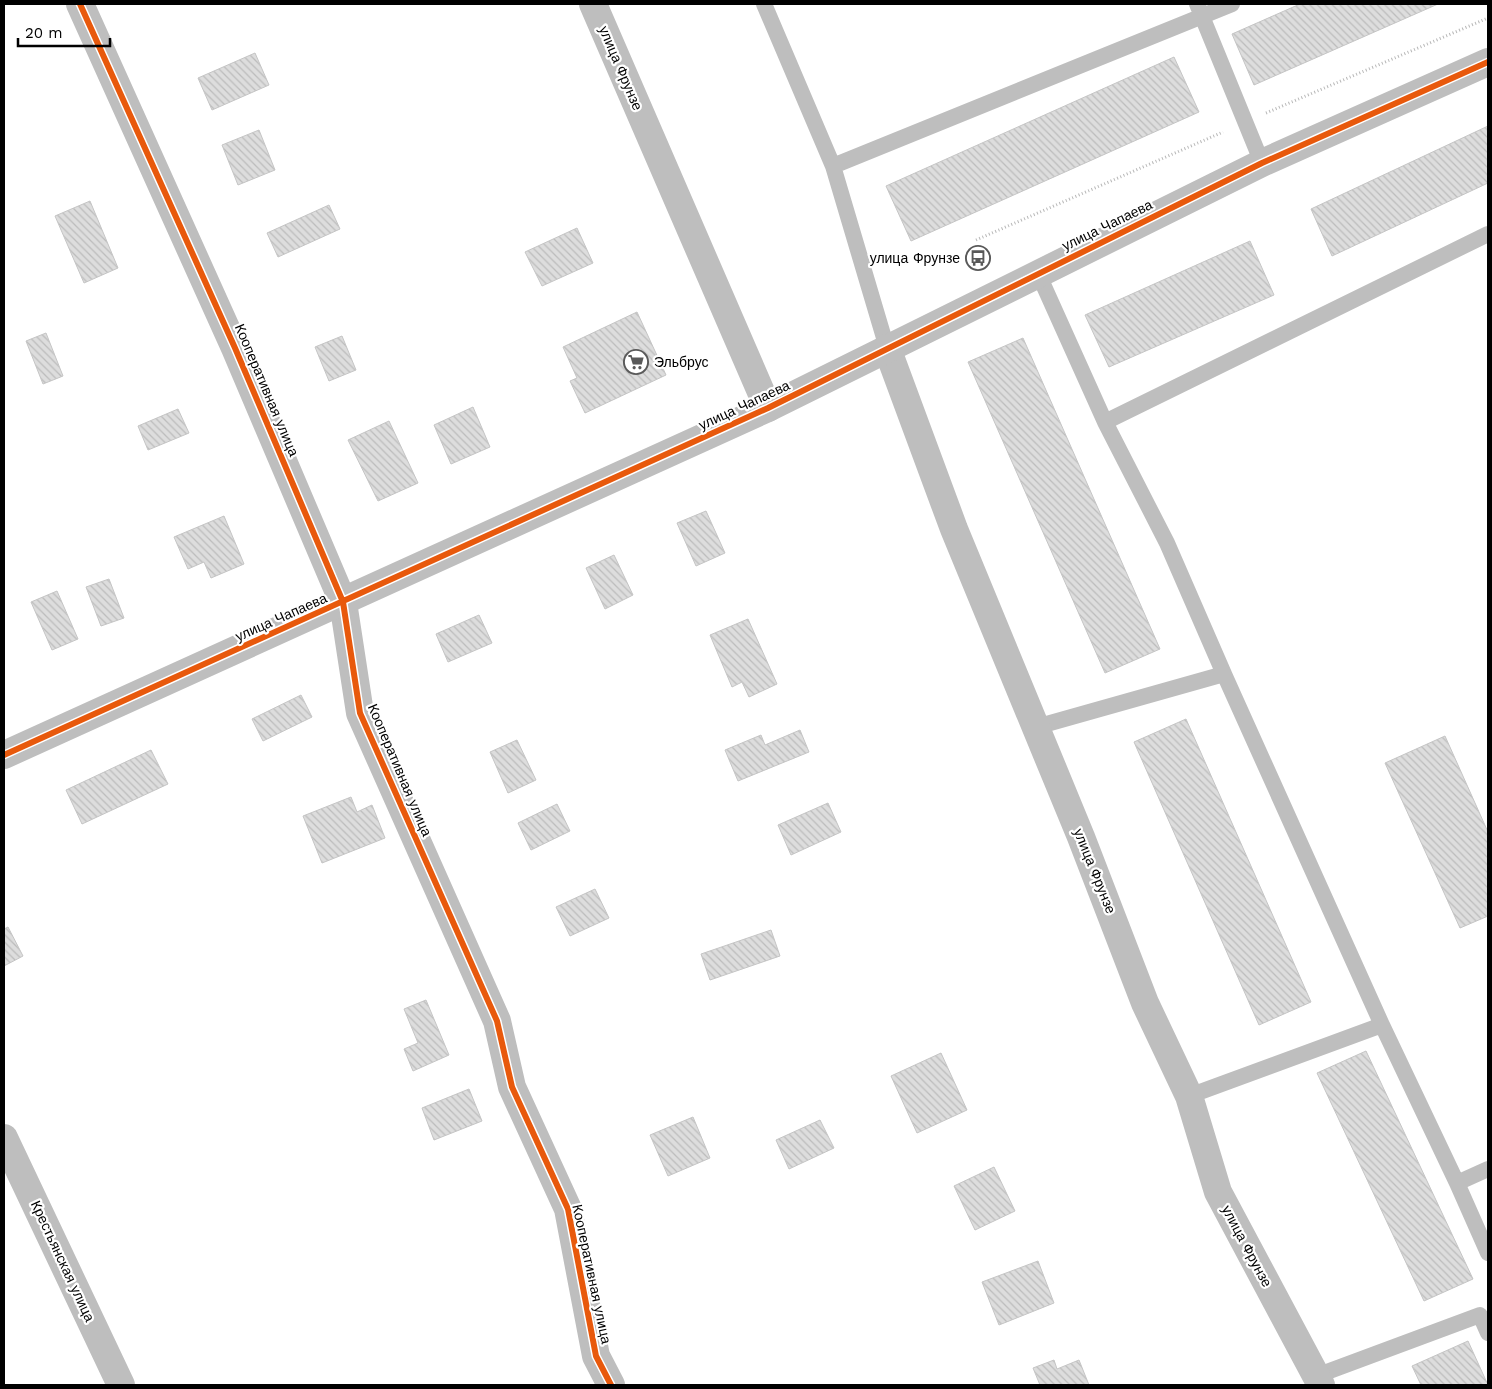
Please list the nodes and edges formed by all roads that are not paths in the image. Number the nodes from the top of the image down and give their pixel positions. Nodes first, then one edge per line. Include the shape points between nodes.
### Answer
1 (80, 4) edge
2 (593, 4) edge
3 (764, 4) edge
4 (1232, 4) edge
5 (1199, 10) edge
6 (1488, 62) edge
7 (1262, 163) junction
8 (832, 166) junction
9 (1488, 234) edge
10 (1038, 273) junction
11 (887, 348) junction
12 (768, 408) junction
13 (1105, 422) junction
14 (344, 602) junction
15 (1224, 674) junction
16 (1036, 727) junction
17 (4, 755) edge
18 (1382, 1025) junction
19 (1189, 1096) junction
20 (4, 1138) edge
21 (1488, 1169) edge
22 (1457, 1183) junction
23 (1488, 1253) edge
24 (1484, 1313) edge
25 (1488, 1333) edge
26 (1318, 1381) edge
27 (121, 1385) edge
28 (611, 1385) edge

1 - 14 street, Кооперативная улица via 235,348
2 - 12 street, улица Фрунзе
3 - 8 lane
4 - 5 lane
5 - 7 lane
5 - 8 lane
6 - 7 street, улица Чапаева
7 - 10 street, улица Чапаева
8 - 11 lane
9 - 13 lane
10 - 11 street, улица Чапаева
10 - 13 lane
11 - 12 street, улица Чапаева
11 - 16 street, улица Фрунзе via 954,529
12 - 14 street, улица Чапаева
13 - 15 lane via 1168,543
14 - 17 street, улица Чапаева
14 - 28 street, Кооперативная улица via 360,713 496,1021 512,1087 568,1209 596,1356
15 - 16 lane
15 - 18 lane
16 - 19 street, улица Фрунзе via 1145,1002
18 - 19 lane
18 - 22 lane
19 - 26 street, улица Фрунзе via 1218,1192
20 - 27 street, Крестьянская улица
21 - 22 lane
22 - 23 lane
24 - 25 lane
24 - 26 lane

